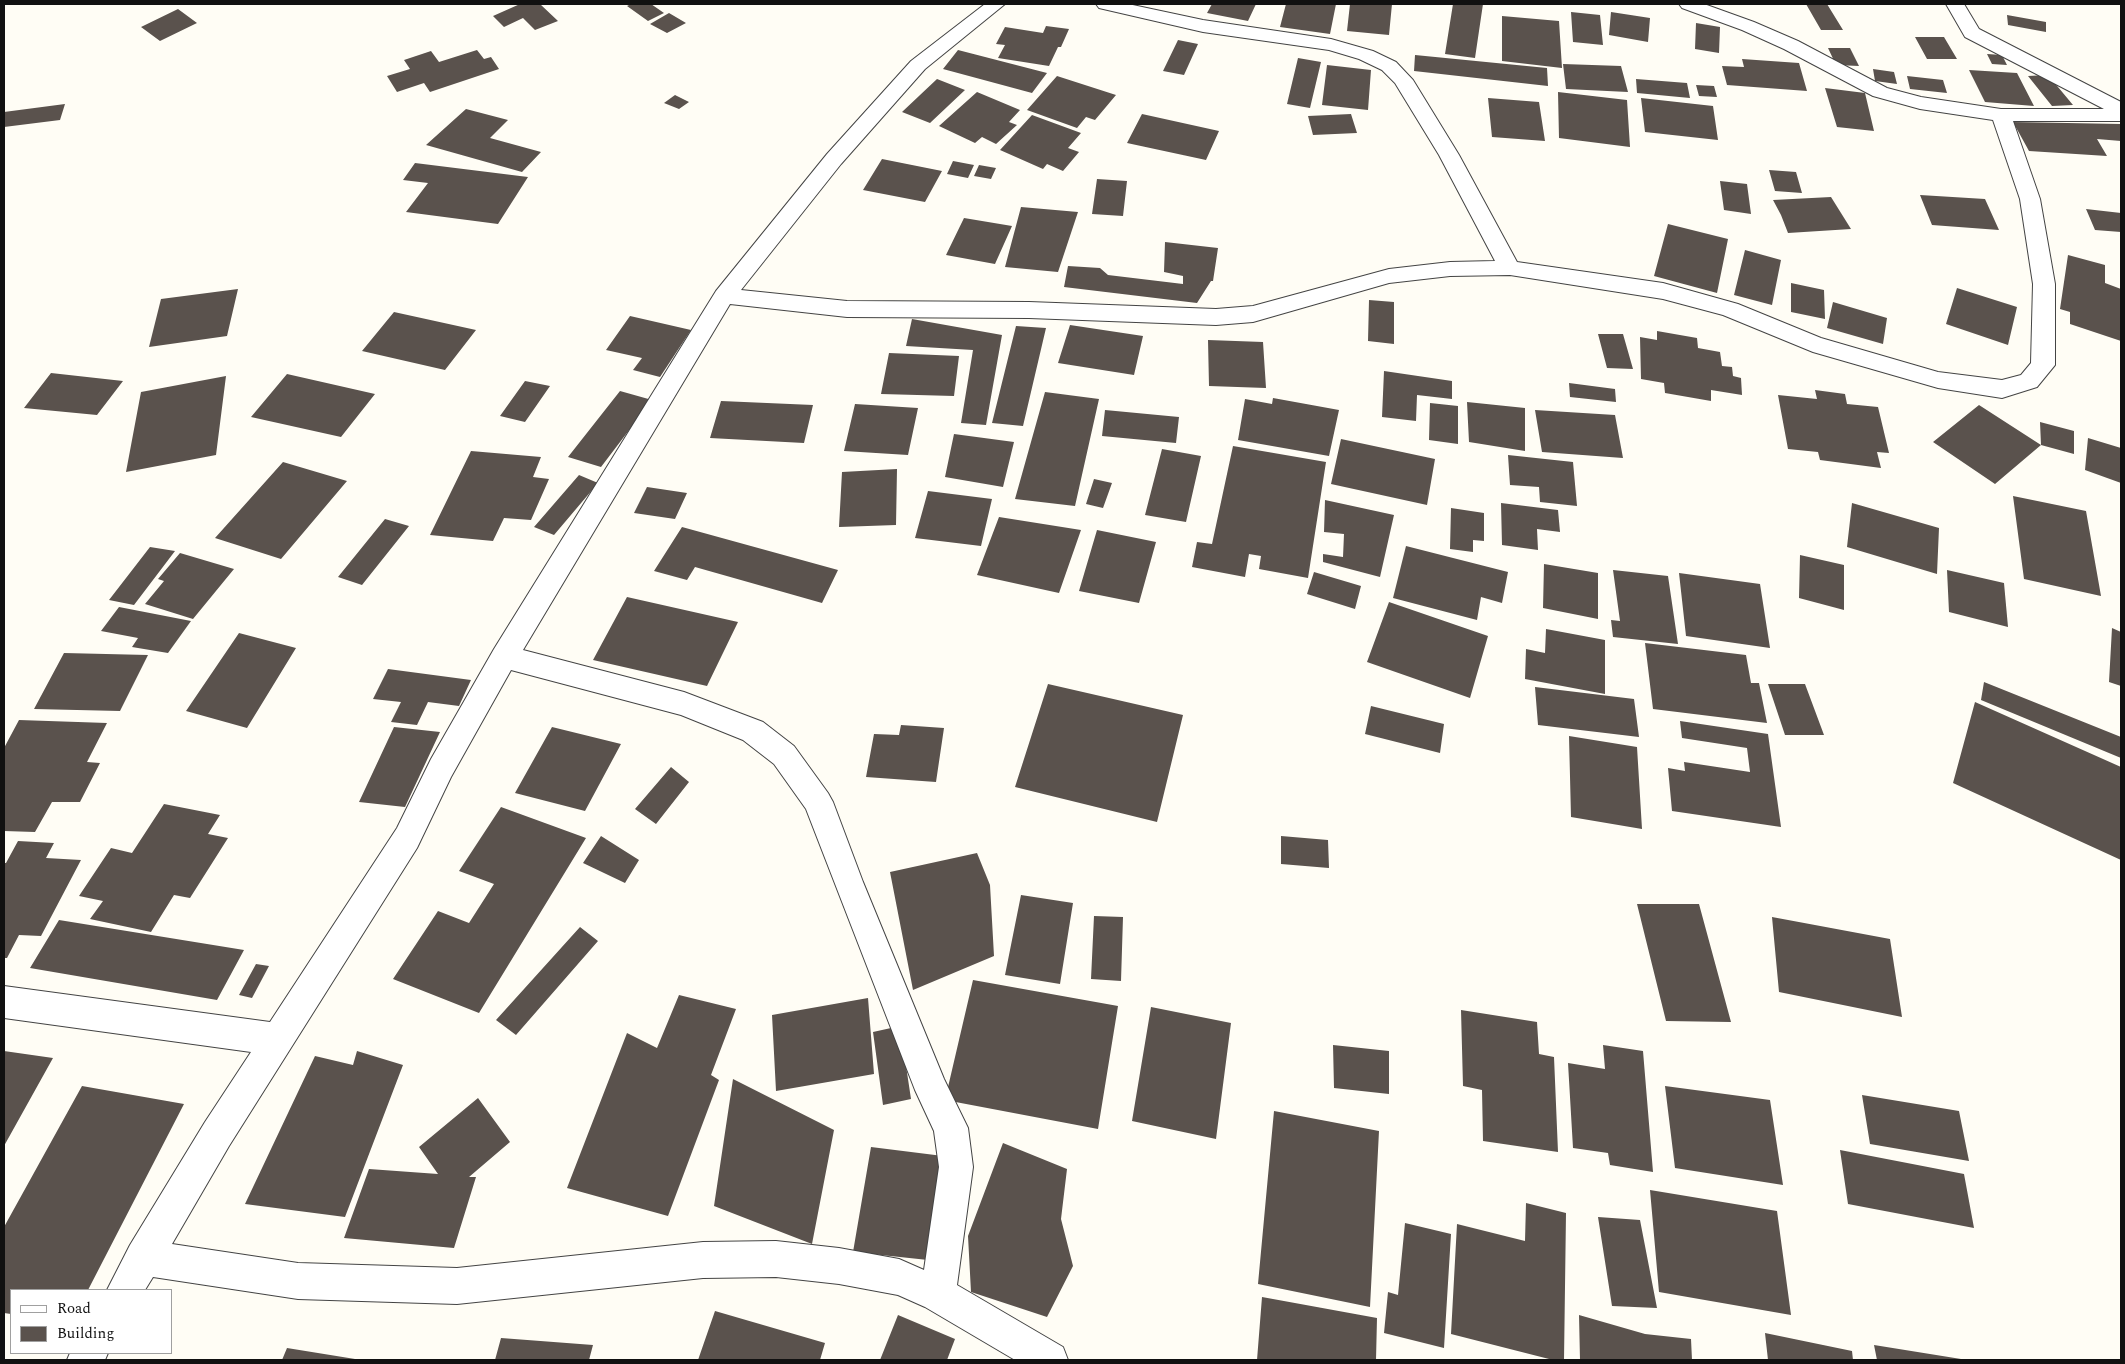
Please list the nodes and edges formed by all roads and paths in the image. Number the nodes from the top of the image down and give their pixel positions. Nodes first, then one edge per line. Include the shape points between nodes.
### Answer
1 (996, 4) edge
2 (1105, 4) edge
3 (1688, 4) edge
4 (1955, 4) edge
5 (2121, 110) edge
6 (2002, 115) junction
7 (2121, 116) edge
8 (1510, 268) junction
9 (724, 296) junction
10 (504, 657) junction
11 (4, 1002) edge
12 (278, 1039) junction
13 (143, 1258) junction
14 (125, 1289) edge
15 (938, 1294) junction
16 (1050, 1360) edge

1 - 9 street via 918,65 834,159
2 - 8 street via 1203,26 1331,45 1390,66 1403,80 1449,155
3 - 6 street via 1791,45 1880,92 1920,103
4 - 5 street via 1972,33
6 - 7 street
6 - 8 street via 2030,200 2044,284 2043,365 2029,382 2002,389 1938,380 1813,344 1730,309 1663,291
8 - 9 street via 1450,268 1389,276 1254,314 1216,317 1029,310 847,310
9 - 10 street
10 - 12 street via 441,768 407,838
10 - 15 street via 684,704 753,731 784,755 818,802 932,1090 951,1128 956,1167
11 - 12 street
12 - 13 street
13 - 14 street
13 - 15 street via 298,1280 456,1286 703,1260 776,1259 899,1277
15 - 16 street

